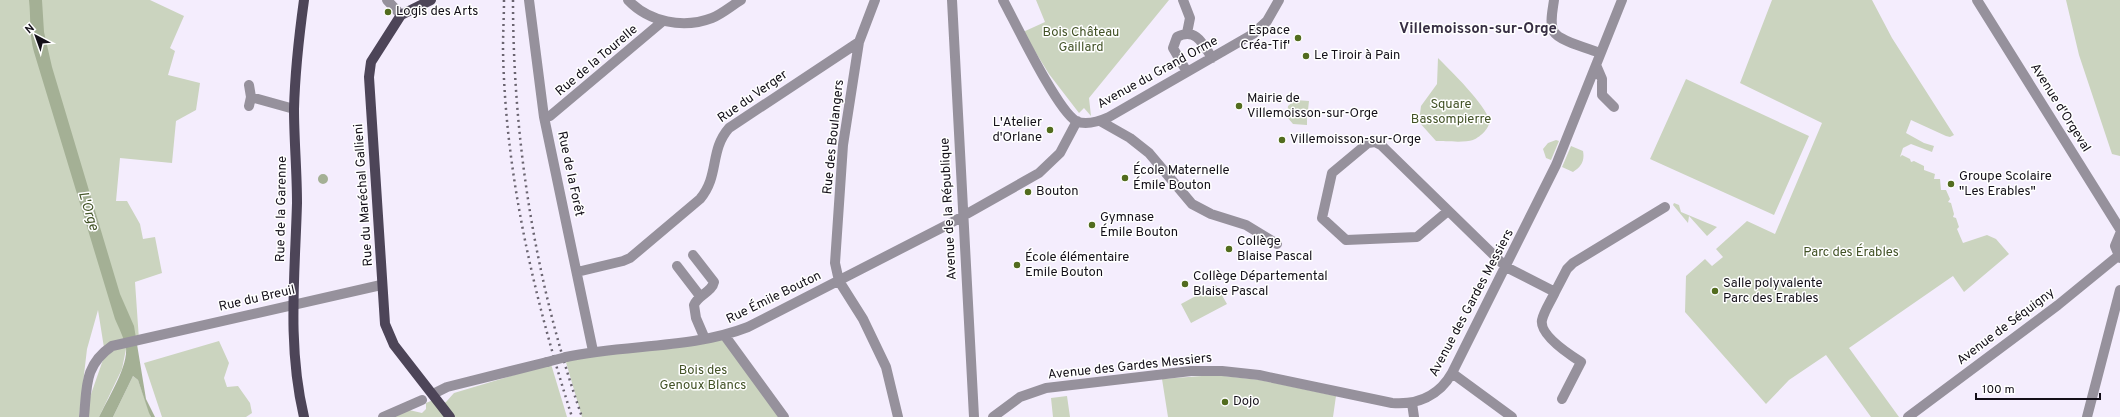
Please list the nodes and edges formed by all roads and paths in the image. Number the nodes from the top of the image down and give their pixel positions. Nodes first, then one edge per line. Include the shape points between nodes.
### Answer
1 (304, 0) edge
2 (387, 0) edge
3 (431, 0) edge
4 (529, 0) edge
5 (628, 0) edge
6 (741, 0) edge
7 (875, 0) edge
8 (952, 0) edge
9 (1183, 0) edge
10 (1279, 0) edge
11 (1554, 0) edge
12 (1622, 0) edge
13 (1977, 0) edge
14 (1004, 1) edge
15 (401, 15) junction
16 (663, 21) junction
17 (1187, 33) junction
18 (860, 42) junction
19 (1600, 53) junction
20 (1212, 58) junction
21 (1596, 65) junction
22 (1187, 72) junction
23 (249, 85) dead end
24 (1614, 108) dead end
25 (294, 109) junction
26 (544, 117) junction
27 (1077, 121) junction
28 (1100, 121) junction
29 (1665, 207) dead end
30 (1448, 211) junction
31 (962, 216) junction
32 (2120, 229) edge
33 (2120, 234) edge
34 (1278, 244) dead end
35 (693, 255) dead end
36 (2119, 257) edge
37 (677, 266) dead end
38 (1506, 267) junction
39 (577, 272) junction
40 (839, 280) junction
41 (381, 285) junction
42 (2120, 290) edge
43 (1555, 292) junction
44 (700, 296) junction
45 (293, 304) junction
46 (724, 336) junction
47 (705, 339) junction
48 (593, 351) junction
49 (1452, 373) junction
50 (435, 396) junction
51 (1562, 399) dead end
52 (422, 400) dead end
53 (1412, 403) junction
54 (84, 417) edge
55 (304, 417) edge
56 (383, 417) edge
57 (442, 417) edge
58 (450, 417) edge
59 (784, 417) edge
60 (898, 417) edge
61 (974, 417) edge
62 (993, 417) edge
63 (1414, 417) edge
64 (1512, 417) edge
65 (1908, 417) edge
66 (2087, 417) edge

1 - 25 main road, Rue de la Garenne
2 - 15 street
3 - 15 main road
4 - 26 street, Rue de la Forêt
5 - 16 street via 648,16
6 - 16 street via 721,14 702,21
7 - 18 street, Rue des Boulangers
8 - 31 street, Avenue de la République
9 - 17 street via 1190,18
10 - 20 street, Avenue du Grand Orme via 1267,21 1253,34
11 - 19 street via 1554,32 1560,38
12 - 19 street, Avenue des Gardes Messiers
13 - 32 street, Avenue d'Orgeval
14 - 27 street via 1060,104
15 - 41 main road, Rue du Maréchal Gallieni via 371,62 369,77
16 - 26 street, Rue de la Tourelle via 550,116
17 - 20 street via 1201,40
17 - 22 street via 1177,36 1174,48
18 - 39 street, Rue du Verger via 729,128 717,146 709,188 700,199 640,249 623,261
18 - 40 street, Rue des Boulangers via 843,146 835,263
19 - 21 street, Avenue des Gardes Messiers
20 - 22 street, Avenue du Grand Orme
21 - 24 street via 1602,79 1602,95
21 - 38 street, Avenue des Gardes Messiers via 1556,165
22 - 28 street, Avenue du Grand Orme
23 - 25 street via 250,102
25 - 45 main road, Rue de la Garenne via 297,191
26 - 39 street, Rue de la Forêt
27 - 28 street, Avenue du Grand Orme
27 - 31 street, Rue Émile Bouton via 1060,153 1046,168
28 - 34 street via 1130,138 1149,153 1192,204 1212,214 1246,225
29 - 43 street via 1573,263 1563,275
30 - 30 street via 1417,236 1388,239 1346,240 1322,218 1332,173 1368,143 1375,142
30 - 38 street
31 - 40 street, Rue Émile Bouton
31 - 61 street, Avenue de la République
33 - 36 street via 2115,246
35 - 44 street via 714,282 713,287
36 - 65 street, Avenue de Séquigny
37 - 44 street
38 - 43 street
38 - 49 street, Avenue des Gardes Messiers
39 - 48 street, Rue de la Forêt
40 - 46 street, Rue Émile Bouton via 748,327
40 - 60 street via 863,319 886,367
41 - 45 street, Rue du Breuil
41 - 50 main road, Rue du Maréchal Gallieni via 388,336
42 - 66 street
43 - 51 street via 1542,325 1545,332 1561,348 1581,362
44 - 47 street via 694,305 694,311
45 - 54 street, Rue du Breuil via 112,346 90,369
45 - 55 main road, Rue de la Garenne via 297,387
46 - 47 street, Rue Émile Bouton
46 - 59 street
47 - 48 street, Rue Émile Bouton
48 - 50 street, Rue Émile Bouton, bridge via 447,387
49 - 53 street, Avenue des Gardes Messiers via 1447,382 1434,394
49 - 64 street
50 - 57 main road, Rue du Maréchal Gallieni
50 - 58 main road, Rue du Maréchal Gallieni
52 - 56 street
53 - 62 street, Avenue des Gardes Messiers via 1392,404 1252,374 1201,371 1046,388 1020,397
53 - 63 street

